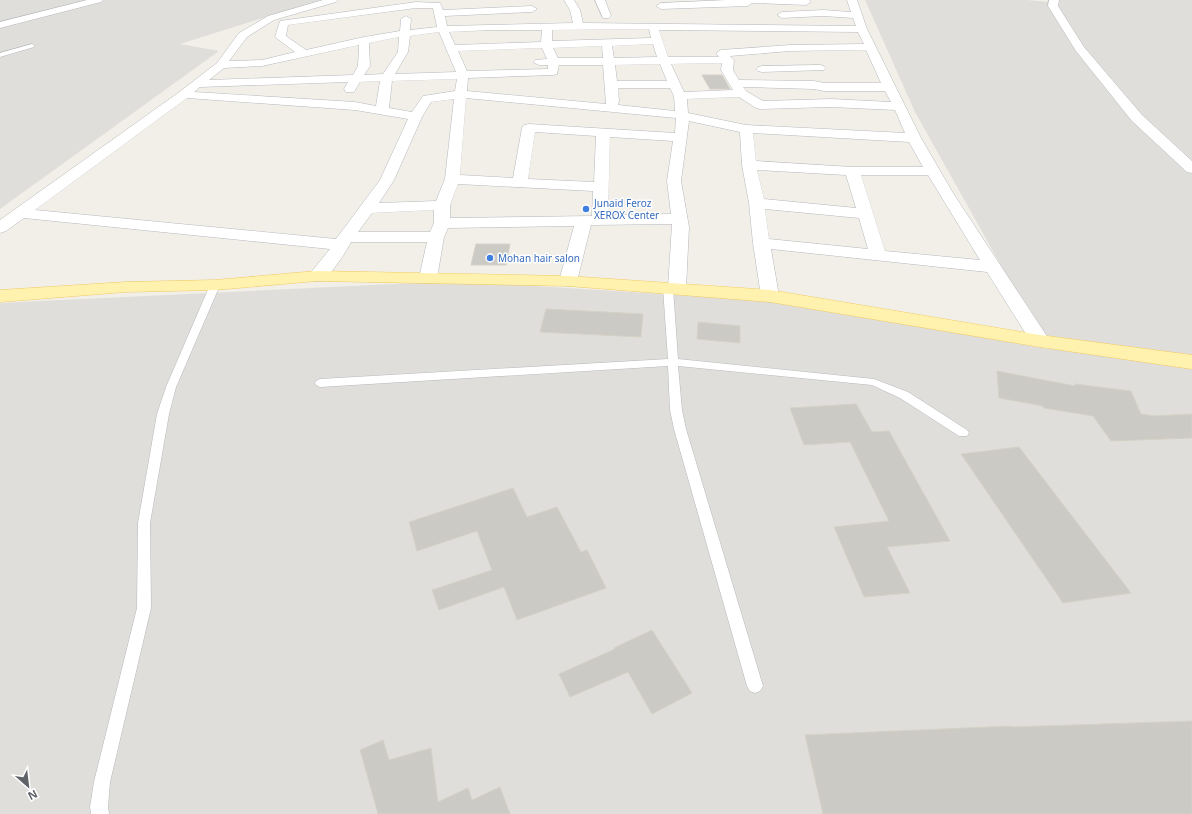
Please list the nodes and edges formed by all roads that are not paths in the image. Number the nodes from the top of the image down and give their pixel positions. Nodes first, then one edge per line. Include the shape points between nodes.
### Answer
1 (98, 0) edge
2 (333, 0) edge
3 (488, 0) edge
4 (569, 0) edge
5 (600, 0) edge
6 (732, 0) edge
7 (1054, 0) edge
8 (770, 1) junction
9 (353, 3) dead end
10 (399, 3) edge
11 (814, 3) dead end
12 (530, 4) edge
13 (437, 6) edge
14 (661, 6) edge
15 (852, 6) edge
16 (305, 8) junction
17 (490, 10) junction
18 (365, 12) junction
19 (773, 15) dead end
20 (606, 16) dead end
21 (734, 17) dead end
22 (329, 22) junction
23 (0, 25) edge
24 (653, 26) junction
25 (492, 27) junction
26 (533, 27) junction
27 (547, 27) junction
28 (579, 27) junction
29 (670, 27) junction
30 (862, 29) junction
31 (443, 30) junction
32 (404, 34) junction
33 (390, 35) junction
34 (364, 40) junction
35 (658, 41) junction
36 (606, 42) junction
37 (546, 45) junction
38 (32, 46) dead end
39 (871, 47) junction
40 (326, 48) junction
41 (451, 48) junction
42 (810, 48) junction
43 (721, 49) junction
44 (299, 54) junction
45 (0, 55) edge
46 (609, 60) junction
47 (664, 61) junction
48 (262, 63) junction
49 (474, 63) dead end
50 (490, 63) dead end
51 (221, 65) junction
52 (820, 68) junction
53 (461, 69) junction
54 (520, 73) junction
55 (556, 76) junction
56 (388, 77) junction
57 (357, 78) junction
58 (328, 79) junction
59 (300, 80) junction
60 (261, 81) junction
61 (197, 84) junction
62 (611, 85) junction
63 (819, 86) junction
64 (889, 87) junction
65 (738, 88) junction
66 (677, 90) junction
67 (461, 94) junction
68 (182, 96) junction
69 (515, 99) junction
70 (246, 100) junction
71 (531, 101) junction
72 (285, 102) junction
73 (552, 103) junction
74 (831, 103) junction
75 (314, 104) junction
76 (340, 105) junction
77 (900, 106) junction
78 (612, 108) junction
79 (382, 111) junction
80 (682, 115) junction
81 (416, 117) junction
82 (529, 128) junction
83 (746, 129) junction
84 (602, 132) junction
85 (850, 134) junction
86 (681, 137) junction
87 (914, 138) junction
88 (749, 165) junction
89 (1192, 169) edge
90 (852, 171) junction
91 (933, 171) junction
92 (452, 179) junction
93 (520, 182) junction
94 (601, 187) junction
95 (757, 203) junction
96 (442, 205) junction
97 (368, 208) junction
98 (21, 213) junction
99 (864, 214) junction
100 (680, 219) junction
101 (592, 220) junction
102 (0, 228) edge
103 (439, 230) junction
104 (344, 241) junction
105 (761, 243) junction
106 (878, 255) junction
107 (992, 267) junction
108 (318, 276) junction
109 (428, 278) junction
110 (568, 281) junction
111 (215, 285) junction
112 (673, 288) junction
113 (0, 296) edge
114 (770, 296) junction
115 (1040, 342) junction
116 (673, 362) junction
117 (1192, 362) edge
118 (320, 383) dead end
119 (964, 433) dead end
120 (755, 686) dead end
121 (100, 814) edge

1 - 23 street
2 - 16 street
3 - 17 street
4 - 28 street via 575,10
5 - 20 street
6 - 8 street
7 - 89 street via 1053,6 1080,49 1137,118
8 - 11 street
8 - 14 street
9 - 18 street
10 - 13 street
10 - 18 street
10 - 32 street via 406,13
12 - 17 street
12 - 26 street
13 - 17 street
13 - 31 street
15 - 19 street via 823,13
15 - 30 street
16 - 22 street via 324,15
16 - 51 street via 271,18 242,35
17 - 25 street
18 - 22 street
18 - 33 street
21 - 29 street via 669,19
22 - 44 street via 284,23 280,37
24 - 28 street
24 - 29 street
24 - 35 street
25 - 26 street
25 - 31 street
26 - 27 street
27 - 28 street
27 - 37 street
29 - 43 street
30 - 39 street
30 - 43 street
31 - 32 street
31 - 41 street
32 - 33 street
32 - 56 street via 403,52
33 - 34 street
34 - 40 street via 341,41
34 - 57 street via 364,66
35 - 36 street
35 - 47 street
36 - 37 street
36 - 46 street
37 - 41 street
37 - 55 street
38 - 45 lane
39 - 42 street
39 - 64 street
40 - 44 street
40 - 58 street via 333,55
41 - 53 street
42 - 43 street
42 - 52 street
43 - 47 street
43 - 52 street via 746,70
43 - 65 street
44 - 48 street
44 - 59 street
46 - 47 street
46 - 55 street
46 - 62 street
47 - 66 street
48 - 51 street
48 - 60 street via 270,70
49 - 53 street
50 - 55 street
51 - 61 street
52 - 63 street
53 - 54 street
53 - 56 street
53 - 67 street
54 - 55 street
54 - 69 street
55 - 73 street
56 - 57 street
56 - 79 street
57 - 58 street
57 - 76 street
58 - 59 street
58 - 75 street
59 - 60 street
59 - 72 street
60 - 61 street
60 - 70 street
61 - 68 street
62 - 66 street
62 - 78 street
63 - 64 street
63 - 65 street
63 - 74 street
64 - 77 street
65 - 66 street
65 - 74 street via 760,105
66 - 80 street
67 - 69 street
67 - 81 street via 427,99
67 - 92 street
68 - 70 street
68 - 98 street
69 - 71 street
70 - 72 street
71 - 73 street
71 - 82 street
72 - 75 street
73 - 78 street
74 - 77 street
74 - 85 street
75 - 76 street
76 - 79 street
77 - 87 street
78 - 80 street
79 - 81 street
80 - 83 street
80 - 86 street
81 - 97 street via 387,180
82 - 84 street
82 - 93 street
83 - 85 street
83 - 88 street
84 - 86 street
84 - 94 street
85 - 87 street
86 - 100 street via 674,181
87 - 91 street
88 - 90 street
88 - 95 street
90 - 91 street
90 - 99 street
91 - 107 street
92 - 93 street
92 - 96 street
93 - 94 street
94 - 101 street
95 - 99 street
95 - 105 street
96 - 97 street
96 - 103 street
97 - 104 street
98 - 102 street
98 - 104 street
99 - 106 street
100 - 101 street
100 - 112 street via 681,238
101 - 103 street
101 - 110 street
103 - 104 street
103 - 109 street
104 - 108 street
105 - 106 street
105 - 114 street
106 - 107 street
107 - 115 street
108 - 109 main road
108 - 111 main road
109 - 110 main road
110 - 112 main road
111 - 113 main road via 126,287
111 - 121 lane via 170,387 163,414 144,523 144,608 102,782
112 - 114 main road
112 - 116 lane
114 - 115 main road
115 - 117 main road
116 - 118 lane
116 - 119 lane via 874,382 904,395
116 - 120 lane via 676,410 680,429

